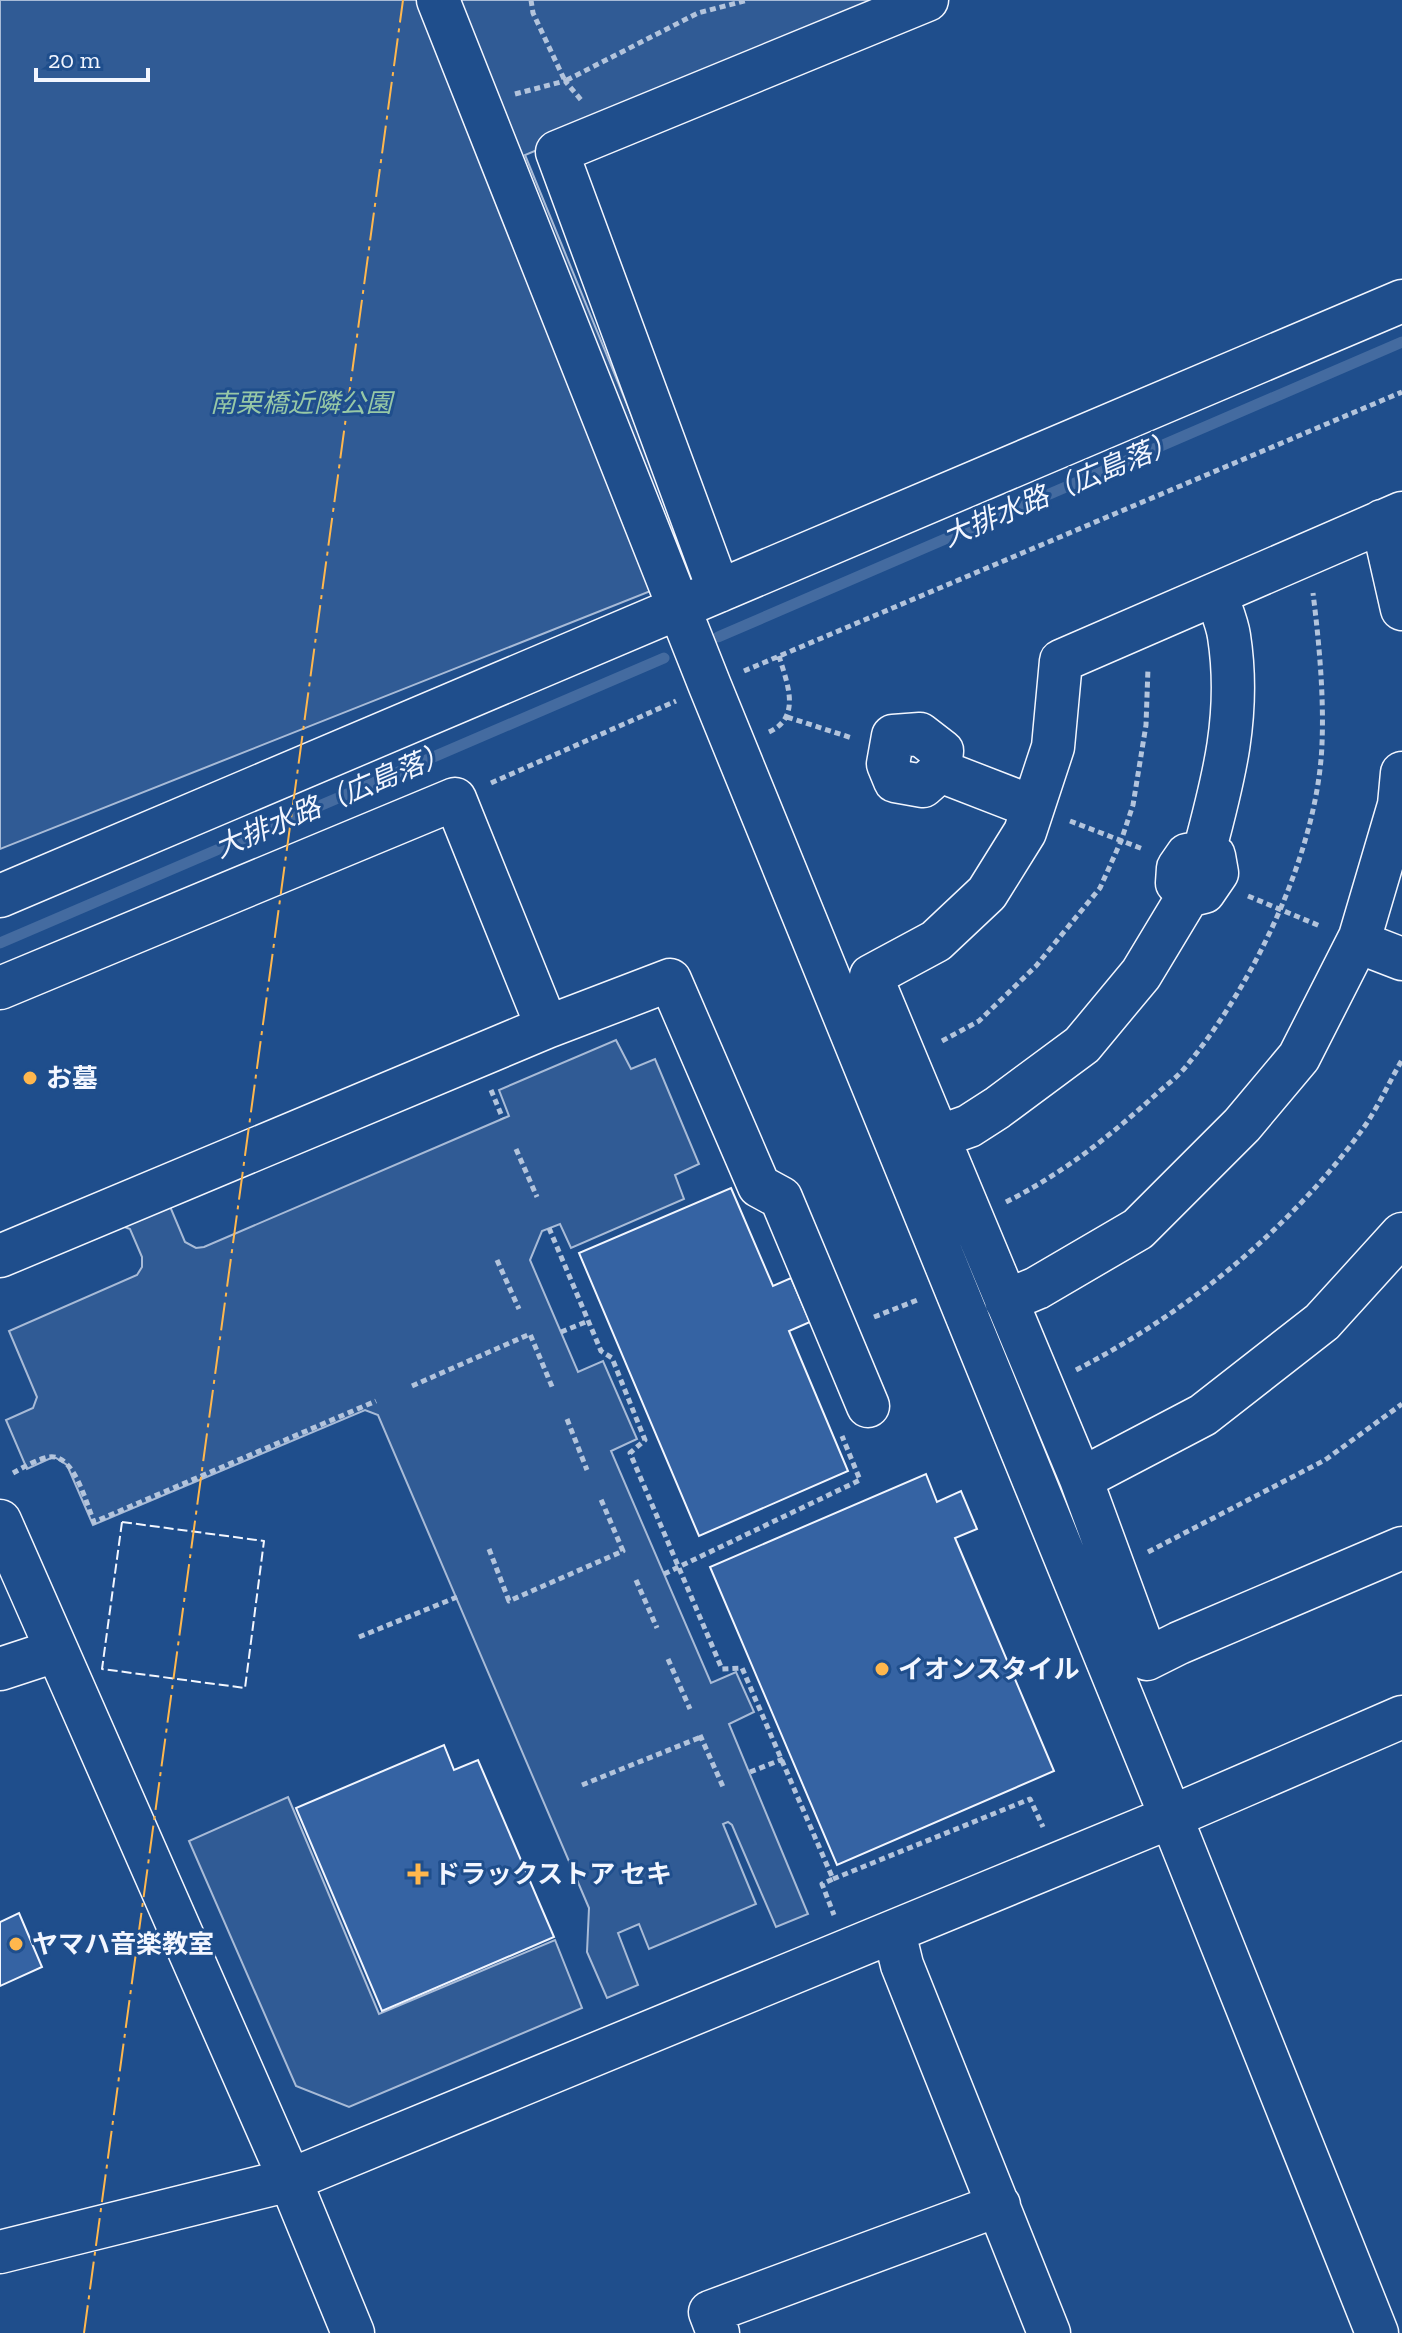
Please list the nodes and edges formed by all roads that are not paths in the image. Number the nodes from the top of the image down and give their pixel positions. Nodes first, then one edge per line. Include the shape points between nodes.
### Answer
1 (438, 0) edge
2 (927, 0) edge
3 (1402, 301) edge
4 (1392, 517) edge
5 (719, 591) junction
6 (1216, 594) junction
7 (680, 608) junction
8 (1402, 609) edge
9 (891, 751) road end
10 (1402, 773) edge
11 (1033, 807) junction
12 (0, 896) edge
13 (1358, 942) junction
14 (1402, 959) edge
15 (0, 988) edge
16 (547, 1027) junction
17 (938, 1137) junction
18 (1402, 1234) edge
19 (0, 1256) edge
20 (1006, 1301) junction
21 (853, 1416) road end
22 (1081, 1479) junction
23 (0, 1521) edge
24 (1402, 1548) edge
25 (55, 1651) junction
26 (0, 1669) edge
27 (1402, 1717) edge
28 (1171, 1817) junction
29 (894, 1932) junction
30 (290, 2180) junction
31 (999, 2205) junction
32 (0, 2252) edge
33 (353, 2333) edge
34 (718, 2333) edge
35 (1049, 2333) edge
36 (1377, 2333) edge

1 - 7 street
2 - 5 street via 557,152
3 - 5 street
4 - 6 street
4 - 8 street
5 - 7 street
6 - 11 street via 1061,661 1053,747
6 - 17 street via 1229,634 1233,705 1227,769 1196,873 1141,974 1082,1045 969,1126
7 - 12 street
7 - 28 street
9 - 11 street via 888,764 895,781 923,786 940,771
10 - 13 street via 1399,805
11 - 17 street via 1025,832 987,893 936,941 871,976
13 - 14 street
13 - 20 street via 1299,1057 1242,1125 1138,1229
15 - 16 street via 455,799
16 - 19 street
16 - 21 street via 670,980 759,1186 781,1198
17 - 20 street
18 - 22 street via 1322,1322 1203,1415
20 - 22 street
22 - 24 street via 1147,1659
23 - 25 street
25 - 26 street
25 - 30 street
27 - 28 street
28 - 29 street
28 - 36 street
29 - 30 street
29 - 31 street via 902,1965
30 - 32 street
30 - 33 street
31 - 34 street via 710,2312
31 - 35 street

